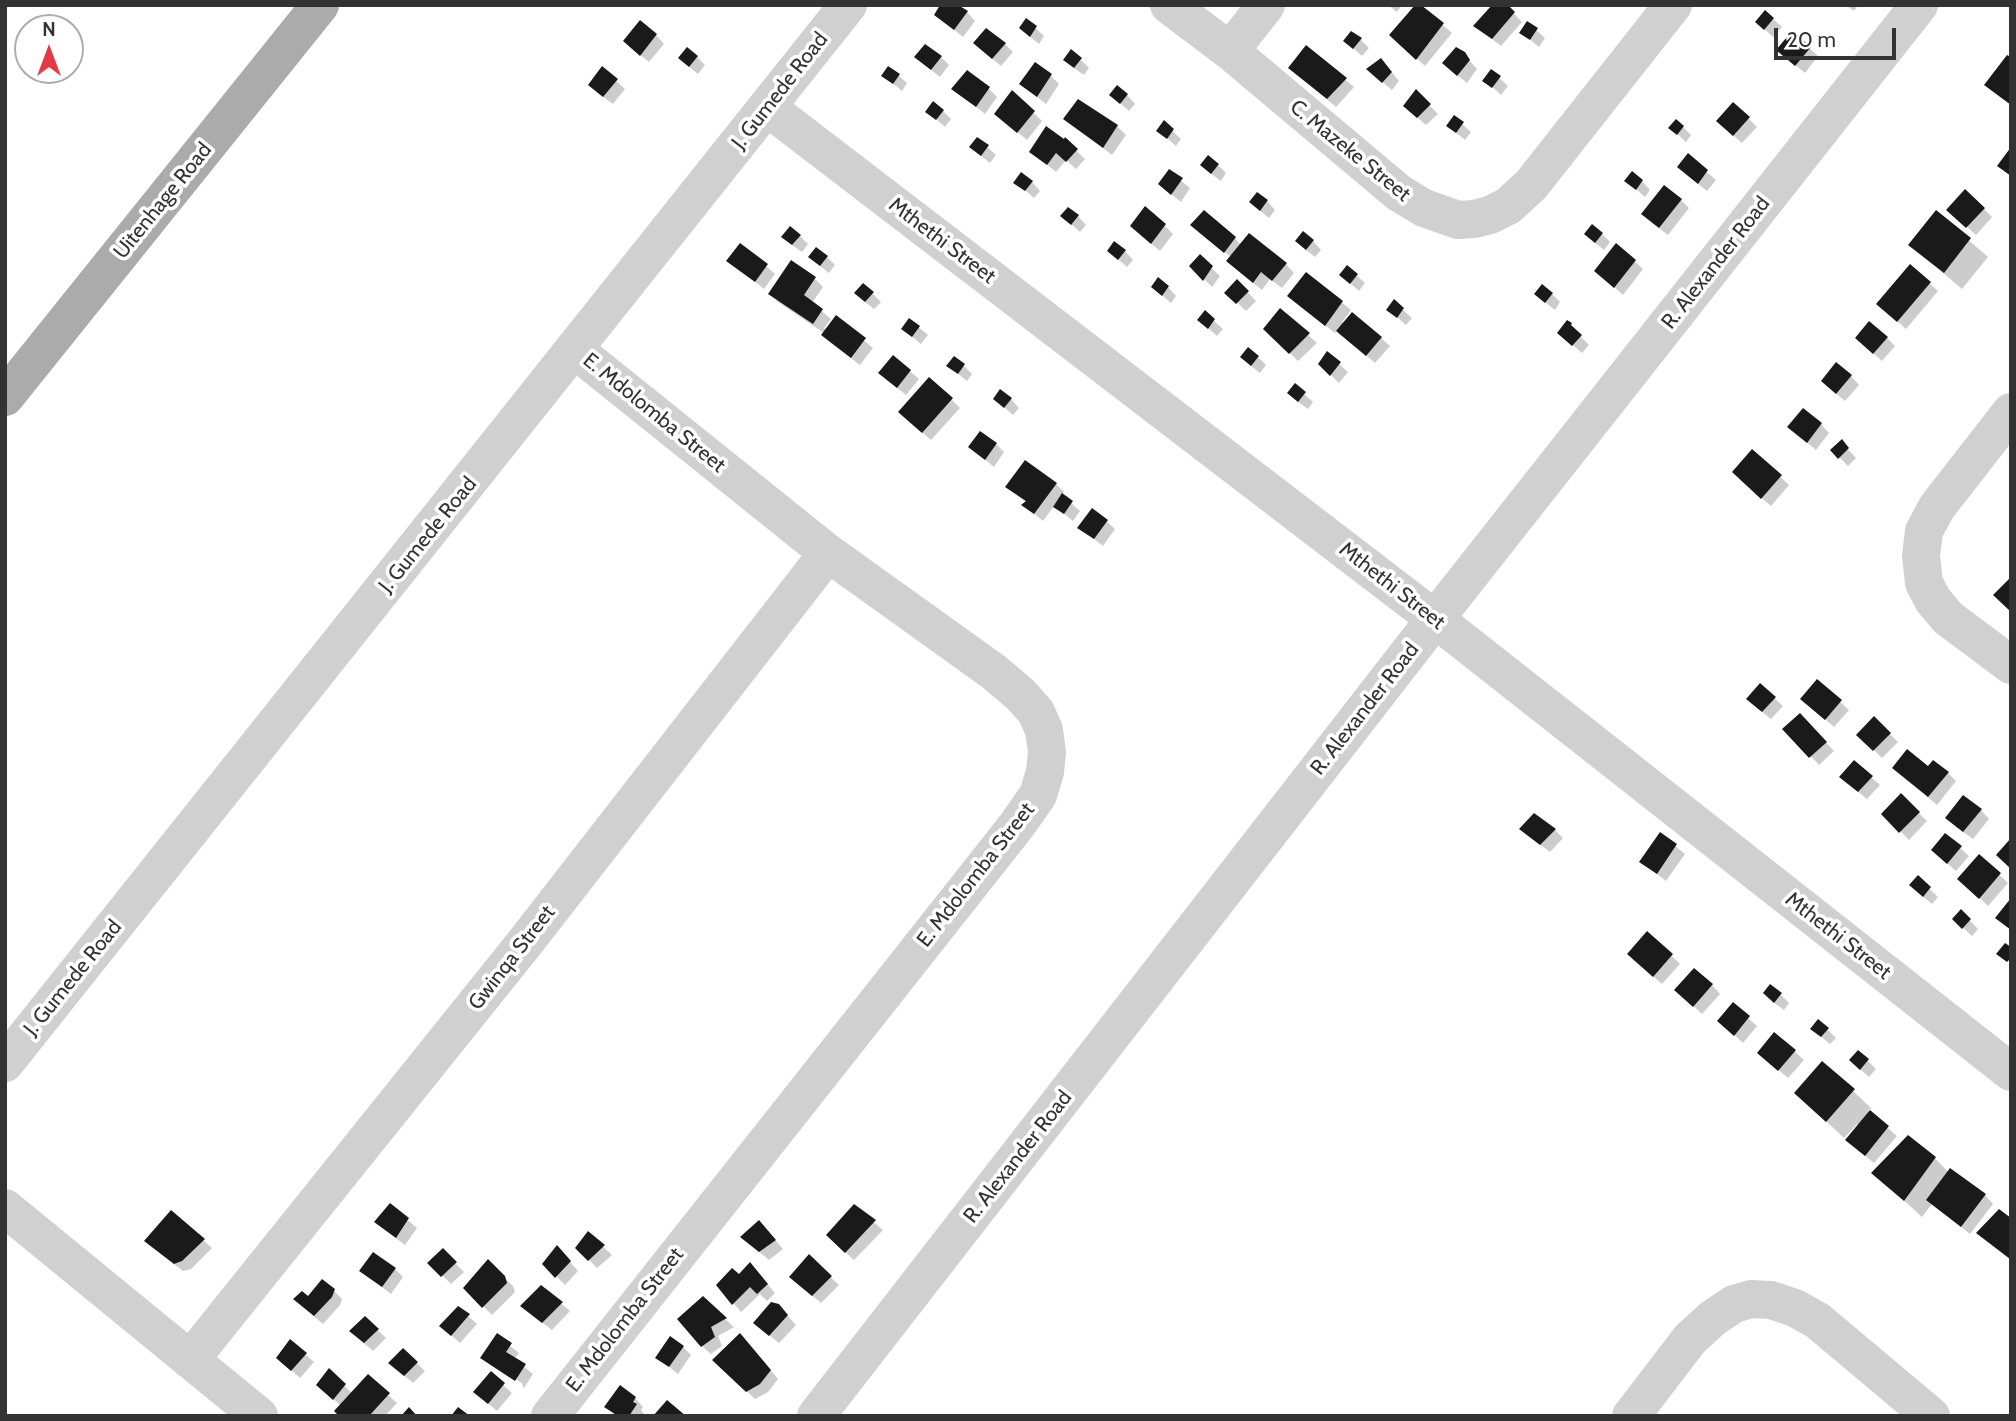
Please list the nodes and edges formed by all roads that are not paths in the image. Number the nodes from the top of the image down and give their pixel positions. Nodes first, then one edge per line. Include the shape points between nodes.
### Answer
1 (320, 5) edge
2 (848, 5) edge
3 (1169, 5) edge
4 (1266, 5) edge
5 (1674, 5) edge
6 (1919, 5) edge
7 (1230, 51) junction
8 (768, 107) junction
9 (575, 350) junction
10 (5, 397) edge
11 (2011, 412) edge
12 (828, 553) junction
13 (1435, 619) junction
14 (2011, 665) edge
15 (5, 1063) edge
16 (2011, 1072) edge
17 (5, 1208) edge
18 (190, 1360) junction
19 (259, 1416) edge
20 (550, 1416) edge
21 (816, 1416) edge
22 (1631, 1416) edge
23 (1931, 1416) edge

1 - 10 main road, Uitenhage Road
2 - 8 street, J. Gumede Road
3 - 7 street, C. Mazeke Street
4 - 7 street
5 - 7 street, C. Mazeke Street via 1531,185 1508,205 1474,219 1440,215 1399,193
6 - 13 street, R. Alexander Road
8 - 9 street, J. Gumede Road
8 - 13 street, Mthethi Street
9 - 12 street, E. Mdolomba Street
9 - 15 street, J. Gumede Road
11 - 14 street via 1937,507 1924,531 1921,556 1924,583 1933,600 1948,618
12 - 18 street, Gwinqa Street via 527,940
12 - 20 street, E. Mdolomba Street via 994,673 1036,712 1047,751 1038,795
13 - 16 street, Mthethi Street
13 - 21 street, R. Alexander Road
17 - 18 street
18 - 19 street
22 - 23 street via 1690,1339 1734,1304 1751,1299 1771,1300 1818,1321

